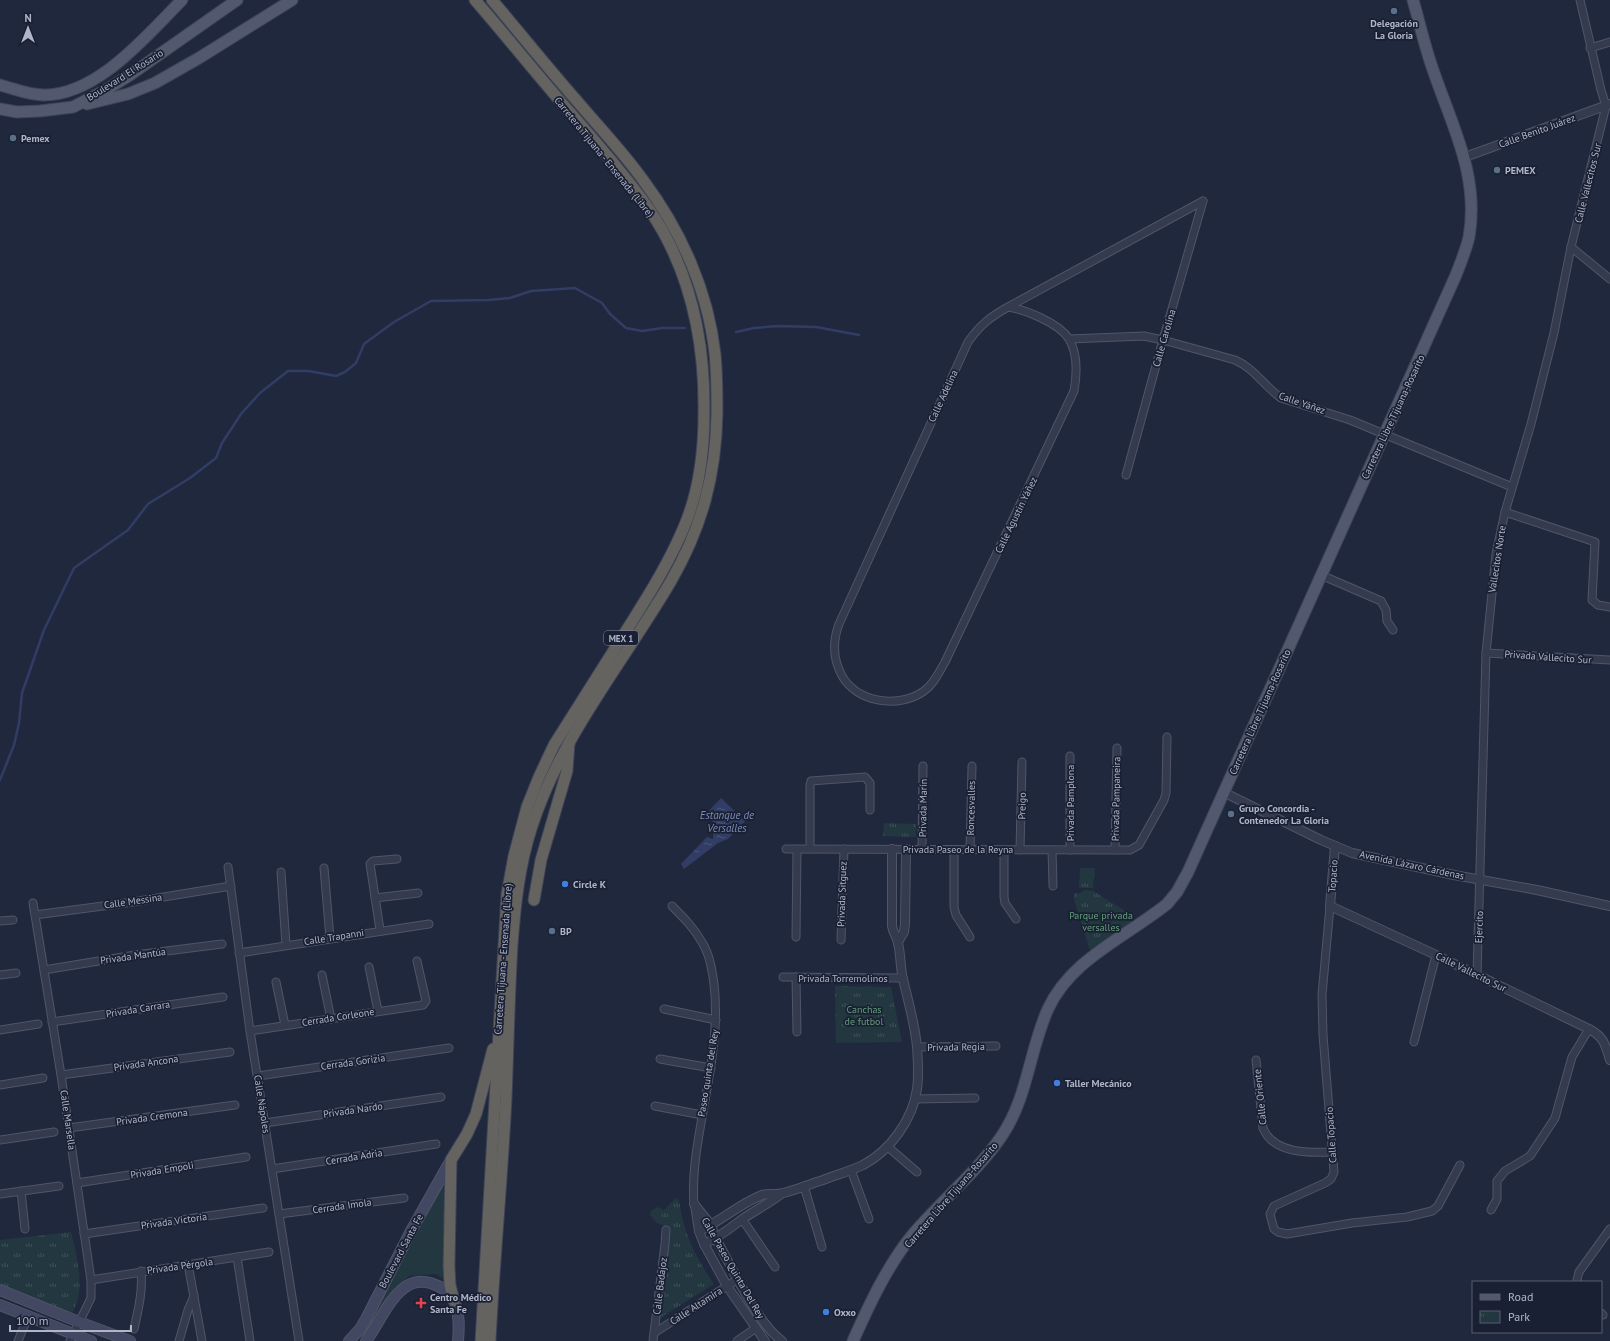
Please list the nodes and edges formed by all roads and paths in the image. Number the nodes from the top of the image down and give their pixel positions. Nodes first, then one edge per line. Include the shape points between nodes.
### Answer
1 (182, 0) edge
2 (237, 0) edge
3 (292, 0) edge
4 (475, 0) edge
5 (492, 0) edge
6 (1413, 0) edge
7 (1580, 0) edge
8 (1610, 42) edge
9 (1590, 48) junction
10 (0, 85) edge
11 (1608, 105) edge
12 (73, 107) junction
13 (0, 109) edge
14 (1465, 157) junction
15 (1203, 201) joint
16 (1571, 247) junction
17 (1610, 279) edge
18 (1008, 307) junction
19 (1069, 339) junction
20 (1163, 340) junction
21 (1386, 434) junction
22 (1126, 475) dead end
23 (1512, 487) junction
24 (1505, 512) junction
25 (1321, 576) junction
26 (1610, 607) edge
27 (1393, 630) dead end
28 (1486, 653) junction
29 (1610, 660) edge
30 (865, 696) joint
31 (1167, 737) dead end
32 (569, 741) junction
33 (1117, 748) dead end
34 (1070, 756) dead end
35 (1022, 762) dead end
36 (923, 766) dead end
37 (972, 766) dead end
38 (1225, 793) junction
39 (870, 810) dead end
40 (1335, 846) junction
41 (786, 849) dead end
42 (797, 849) junction
43 (810, 849) junction
44 (844, 849) junction
45 (892, 849) junction
46 (906, 849) junction
47 (922, 850) junction
48 (954, 850) junction
49 (970, 850) junction
50 (1004, 850) junction
51 (1020, 850) junction
52 (1052, 850) junction
53 (1070, 850) junction
54 (1115, 850) junction
55 (396, 859) dead end
56 (228, 867) dead end
57 (324, 868) dead end
58 (281, 872) dead end
59 (1480, 879) junction
60 (231, 886) junction
61 (1053, 886) dead end
62 (418, 893) dead end
63 (375, 898) junction
64 (534, 900) dead end
65 (33, 903) dead end
66 (672, 906) dead end
67 (1330, 906) junction
68 (1610, 906) edge
69 (35, 915) junction
70 (1016, 919) dead end
71 (13, 920) dead end
72 (0, 921) edge
73 (429, 924) dead end
74 (380, 930) junction
75 (796, 937) dead end
76 (970, 937) dead end
77 (330, 938) junction
78 (841, 940) dead end
79 (898, 942) junction
80 (222, 944) dead end
81 (286, 945) junction
82 (239, 952) junction
83 (1436, 954) junction
84 (417, 961) dead end
85 (369, 967) dead end
86 (44, 970) junction
87 (16, 973) dead end
88 (0, 975) edge
89 (322, 975) dead end
90 (1477, 975) junction
91 (783, 977) dead end
92 (796, 977) junction
93 (903, 978) junction
94 (276, 982) dead end
95 (223, 996) dead end
96 (664, 1009) dead end
97 (378, 1011) junction
98 (331, 1019) junction
99 (716, 1020) junction
100 (52, 1022) junction
101 (38, 1024) dead end
102 (498, 1024) junction
103 (285, 1025) junction
104 (1589, 1029) junction
105 (0, 1030) edge
106 (250, 1031) junction
107 (797, 1032) dead end
108 (1414, 1042) dead end
109 (996, 1046) dead end
110 (1608, 1046) edge
111 (917, 1047) junction
112 (449, 1048) dead end
113 (230, 1052) dead end
114 (660, 1059) dead end
115 (1256, 1060) dead end
116 (1610, 1060) edge
117 (711, 1068) junction
118 (61, 1074) junction
119 (258, 1076) junction
120 (42, 1078) dead end
121 (0, 1085) edge
122 (441, 1097) dead end
123 (975, 1098) dead end
124 (915, 1099) junction
125 (235, 1105) dead end
126 (655, 1106) dead end
127 (702, 1115) junction
128 (265, 1123) junction
129 (69, 1128) junction
130 (54, 1132) dead end
131 (0, 1140) edge
132 (436, 1144) dead end
133 (888, 1146) junction
134 (1332, 1152) junction
135 (246, 1157) dead end
136 (451, 1160) junction
137 (1460, 1165) dead end
138 (272, 1169) junction
139 (851, 1170) junction
140 (917, 1172) dead end
141 (77, 1183) junction
142 (59, 1186) dead end
143 (804, 1186) junction
144 (21, 1191) junction
145 (0, 1194) edge
146 (781, 1194) junction
147 (404, 1198) dead end
148 (694, 1204) junction
149 (263, 1208) dead end
150 (1491, 1210) dead end
151 (279, 1214) junction
152 (742, 1219) junction
153 (868, 1219) dead end
154 (711, 1225) junction
155 (25, 1229) dead end
156 (1610, 1229) edge
157 (666, 1230) dead end
158 (699, 1231) junction
159 (84, 1234) junction
160 (716, 1239) junction
161 (704, 1244) junction
162 (822, 1247) dead end
163 (270, 1252) dead end
164 (237, 1257) junction
165 (188, 1264) junction
166 (775, 1267) dead end
167 (141, 1271) junction
168 (738, 1279) junction
169 (91, 1280) junction
170 (1578, 1281) edge
171 (727, 1286) junction
172 (0, 1290) edge
173 (194, 1295) junction
174 (454, 1301) junction
175 (0, 1305) edge
176 (28, 1317) junction
177 (366, 1319) junction
178 (79, 1322) junction
179 (375, 1328) junction
180 (756, 1328) junction
181 (134, 1329) dead end
182 (654, 1333) junction
183 (71, 1337) edge
184 (777, 1340) edge
185 (18, 1341) edge
186 (91, 1341) edge
187 (130, 1341) edge
188 (179, 1341) edge
189 (202, 1341) edge
190 (250, 1341) edge
191 (299, 1341) edge
192 (349, 1341) edge
193 (366, 1341) edge
194 (458, 1341) edge
195 (481, 1341) edge
196 (490, 1341) edge
197 (653, 1341) edge
198 (737, 1341) edge
199 (765, 1341) edge
200 (852, 1341) edge

1 - 10 main road, Boulevard El Rosario via 108,70 80,87 45,95 30,94
2 - 12 main road, Boulevard El Rosario via 130,75
3 - 12 main road via 155,83 128,94
4 - 102 highway, Carretera Tijuana - Ensenada (Libre) / MEX 1 via 620,172 659,226 684,279 695,318 701,347 704,402 700,473 685,526 666,566 554,745 527,807 507,894
5 - 32 highway, Carretera Tijuana - Ensenada (Libre) / MEX 1 via 629,162 664,211 694,270 704,299 715,352 717,392 714,462 705,507 670,582
6 - 14 main road, Carretera Libre Tijuana-Rosarito via 1431,64
7 - 9 street, Calle Vallecitos Sur
8 - 9 street
9 - 11 street, Calle Vallecitos Sur
11 - 14 street, Calle Benito Juárez
11 - 16 street, Calle Vallecitos Sur
12 - 13 main road, Boulevard El Rosario via 33,112
14 - 21 main road, Carretera Libre Tijuana-Rosarito via 1471,200 1471,222 1466,251
15 - 18 street, Calle Adelina
15 - 20 street, Calle Carolina
16 - 17 street
16 - 23 street, Vallecitos Norte via 1552,341
18 - 19 street via 1037,315 1057,327
18 - 30 street, Calle Adelina via 988,319 968,342 839,624 834,649 837,663 850,686
19 - 20 street, Calle Yáñez via 1144,336
19 - 30 street, Calle Agustin Yáñez via 1076,366 1074,391 946,662 934,682 914,697 883,702
20 - 21 street, Calle Yáñez via 1235,360 1244,364 1281,398
20 - 22 street, Calle Carolina
21 - 23 street, Calle Yáñez
21 - 25 main road, Carretera Libre Tijuana-Rosarito
23 - 24 street, Vallecitos Norte
24 - 26 street via 1595,542 1592,600 1598,605
24 - 28 street, Vallecitos Norte via 1493,574
25 - 27 street via 1381,601 1386,610 1387,621
25 - 38 main road, Carretera Libre Tijuana-Rosarito
28 - 29 street, Privada Vallecito Sur
28 - 59 street, Vallecitos Norte
31 - 54 street, Privada Paseo de la Reyna via 1164,800 1139,844 1130,850
32 - 64 highway via 567,772 541,860
32 - 196 highway, Carretera Tijuana - Ensenada (Libre) / MEX 1 via 536,813 517,894
33 - 54 street, Privada Pampaneira
34 - 53 street, Privada Pamplona
35 - 51 street, Preigo
36 - 47 street, Privada Marín
37 - 49 street, Roncesvalles
38 - 40 street, Avenida Lázaro Cárdenas
38 - 200 main road, Carretera Libre Tijuana-Rosarito via 1188,872 1167,904 1081,965 1057,993 1043,1022 1028,1075 1009,1124 986,1156 914,1234 895,1260
39 - 43 street via 870,783 866,777 811,781
40 - 59 street, Avenida Lázaro Cárdenas via 1352,853
40 - 67 street, Topacio
41 - 42 street, Privada Paseo de la Reyna
42 - 43 street, Privada Paseo de la Reyna
42 - 75 street
43 - 44 street, Privada Paseo de la Reyna
44 - 45 street, Privada Paseo de la Reyna
44 - 78 street, Privada Sitguez
45 - 46 street, Privada Paseo de la Reyna
45 - 79 street via 892,926
46 - 47 street, Privada Paseo de la Reyna
46 - 79 street via 905,924
47 - 48 street, Privada Paseo de la Reyna
48 - 49 street, Privada Paseo de la Reyna
48 - 76 street via 954,907
49 - 50 street, Privada Paseo de la Reyna
50 - 51 street, Privada Paseo de la Reyna
50 - 70 street via 1005,903
51 - 52 street, Privada Paseo de la Reyna
52 - 53 street, Privada Paseo de la Reyna
52 - 61 street
53 - 54 street, Privada Paseo de la Reyna
55 - 63 street via 370,863
56 - 60 street, Calle Nápoles
57 - 77 street
58 - 81 street
59 - 68 street, Avenida Lázaro Cárdenas
59 - 90 street, Ejercito
60 - 69 street, Calle Messina
60 - 82 street, Calle Nápoles
62 - 63 street
63 - 74 street
65 - 69 street, Calle Marsella
66 - 99 street, Paseo quinta del Rey via 704,944 709,957 715,994
67 - 83 street, Calle Vallecito Sur
67 - 134 street, Calle Topacio via 1322,995
69 - 86 street, Calle Marsella
71 - 72 street
73 - 74 street, Calle Trapanni
74 - 77 street, Calle Trapanni
77 - 81 street, Calle Trapanni
79 - 93 street
80 - 86 street, Privada Mantúa via 135,954
81 - 82 street, Calle Trapanni
82 - 106 street, Calle Nápoles
83 - 90 street, Calle Vallecito Sur
83 - 108 street
84 - 97 street, Cerrada Corleone via 425,1003
85 - 97 street
86 - 100 street, Calle Marsella
87 - 88 street
89 - 98 street
90 - 104 street, Calle Vallecito Sur
91 - 92 street, Privada Torremolinos
92 - 93 street, Privada Torremolinos
92 - 107 street
93 - 111 street
94 - 103 street
95 - 100 street, Privada Carrara
96 - 99 street
97 - 98 street, Cerrada Corleone
98 - 103 street, Cerrada Corleone
99 - 117 street, Paseo quinta del Rey
100 - 118 street, Calle Marsella
101 - 105 street
102 - 136 highway via 476,1114
102 - 195 highway, Carretera Tijuana - Ensenada (Libre) / MEX 1
103 - 106 street, Cerrada Corleone
104 - 110 street, Calle Vallecito Sur via 1598,1034
104 - 150 street via 1572,1057 1555,1118 1530,1156 1505,1171 1497,1181 1497,1199
106 - 119 street, Calle Nápoles
109 - 111 street, Privada Regia
110 - 116 street
111 - 124 street via 919,1072
112 - 119 street, Cerrada Gorizia
113 - 118 street, Privada Ancona
114 - 117 street
115 - 134 street, Calle Oriente via 1263,1128 1266,1135 1282,1146 1300,1151
117 - 127 street, Paseo quinta del Rey
118 - 129 street, Calle Marsella
119 - 128 street, Calle Nápoles
120 - 121 street
122 - 128 street, Privada Nardo
123 - 124 street
124 - 133 street via 902,1128
125 - 129 street, Privada Cremona
126 - 127 street
127 - 148 street, Paseo quinta del Rey via 692,1183
128 - 138 street, Calle Nápoles
129 - 141 street, Calle Marsella
130 - 131 street
132 - 138 street, Cerrada Adria
133 - 139 street via 877,1156
133 - 140 street
134 - 137 street, Calle Topacio via 1334,1172 1331,1179 1274,1206 1270,1211 1274,1228 1281,1234 1407,1217 1432,1211 1438,1206
135 - 141 street, Privada Empoli
136 - 174 highway via 449,1266
136 - 177 main road, Boulevard Santa Fe
138 - 151 street, Calle Nápoles
139 - 143 street
139 - 153 street
141 - 159 street, Calle Marsella
142 - 144 street
143 - 146 street
143 - 162 street
144 - 145 street
144 - 155 street
146 - 152 street
146 - 154 street via 764,1194 737,1207
147 - 151 street, Cerrada Imola
148 - 154 street, Calle Paseo Quinta Del Rey
148 - 158 street, Calle Paseo Quinta Del Rey
149 - 159 street, Privada Victoria
151 - 191 street, Calle Nápoles
152 - 160 street
152 - 166 street
154 - 158 street
154 - 160 street, Calle Paseo Quinta Del Rey
156 - 170 street via 1579,1272
157 - 182 street, Calle Badajoz
158 - 161 street, Calle Paseo Quinta Del Rey
159 - 169 street, Calle Marsella
160 - 161 street
160 - 168 street, Calle Paseo Quinta Del Rey
161 - 171 street, Calle Paseo Quinta Del Rey
163 - 164 street, Privada Pérgola
164 - 165 street, Privada Pérgola
164 - 190 street
165 - 167 street, Privada Pérgola
165 - 173 street
167 - 169 street, Privada Pérgola
167 - 181 street via 141,1296
168 - 171 street, Calle Altamira
168 - 184 street, Calle Paseo Quinta Del Rey via 760,1318
169 - 178 street, Calle Marsella via 91,1298
171 - 180 street, Calle Paseo Quinta Del Rey
171 - 182 street, Calle Altamira
172 - 178 main road
173 - 188 street
173 - 189 street
174 - 179 main road, Boulevard Santa Fe via 437,1285 425,1281 413,1282 403,1288
174 - 194 main road
175 - 176 main road
176 - 183 main road
176 - 185 street
177 - 179 street
177 - 192 main road, Boulevard Santa Fe
178 - 183 street, Calle Marsella
178 - 187 main road
179 - 193 main road, Boulevard Santa Fe
180 - 198 street
180 - 199 street, Calle Paseo Quinta Del Rey
182 - 197 street, Calle Badajoz
183 - 186 main road

